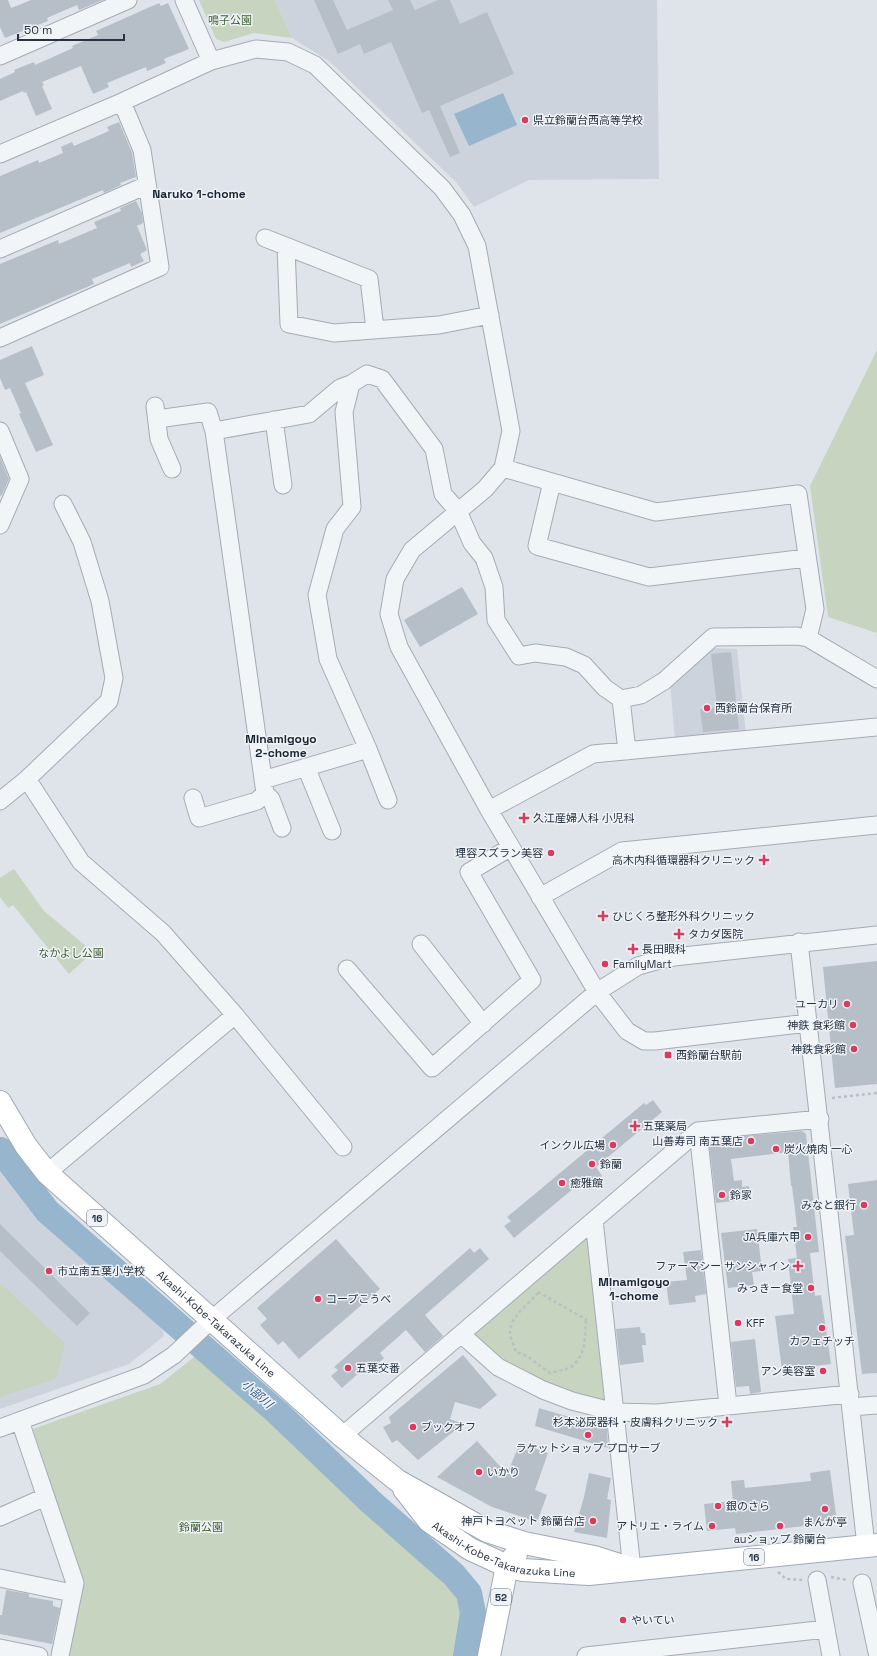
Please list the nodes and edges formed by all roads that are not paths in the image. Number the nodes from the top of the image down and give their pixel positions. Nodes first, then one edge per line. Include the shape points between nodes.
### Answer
1 (128, 0) edge
2 (184, 0) edge
3 (0, 56) edge
4 (211, 61) junction
5 (122, 102) junction
6 (0, 154) edge
7 (147, 185) junction
8 (265, 238) dead end
9 (286, 247) junction
10 (0, 249) edge
11 (490, 315) junction
12 (375, 329) junction
13 (0, 338) edge
14 (351, 384) junction
15 (274, 420) junction
16 (0, 431) edge
17 (214, 431) junction
18 (503, 468) junction
19 (172, 469) dead end
20 (552, 482) junction
21 (283, 485) dead end
22 (63, 504) dead end
23 (458, 511) junction
24 (0, 525) edge
25 (807, 558) junction
26 (808, 638) junction
27 (877, 679) edge
28 (621, 700) junction
29 (877, 727) edge
30 (368, 749) junction
31 (627, 751) junction
32 (306, 767) junction
33 (27, 780) junction
34 (264, 786) junction
35 (194, 798) dead end
36 (388, 800) dead end
37 (0, 801) edge
38 (490, 810) junction
39 (877, 825) edge
40 (282, 828) dead end
41 (332, 831) dead end
42 (511, 847) junction
43 (540, 897) junction
44 (877, 934) edge
45 (799, 942) junction
46 (420, 944) dead end
47 (347, 969) dead end
48 (596, 992) junction
49 (235, 1015) junction
50 (808, 1023) junction
51 (483, 1024) junction
52 (0, 1102) edge
53 (820, 1119) junction
54 (698, 1131) junction
55 (343, 1147) dead end
56 (47, 1173) junction
57 (594, 1220) junction
58 (207, 1324) junction
59 (461, 1334) junction
60 (851, 1401) junction
61 (728, 1405) junction
62 (877, 1405) edge
63 (615, 1412) junction
64 (20, 1421) junction
65 (0, 1428) edge
66 (342, 1436) junction
67 (398, 1481) junction
68 (46, 1497) junction
69 (0, 1517) edge
70 (524, 1543) junction
71 (872, 1546) edge
72 (515, 1568) junction
73 (632, 1569) junction
74 (0, 1578) edge
75 (817, 1580) dead end
76 (862, 1583) dead end
77 (72, 1594) junction
78 (826, 1629) junction
79 (0, 1648) edge
80 (667, 1651) edge
81 (877, 1652) edge
82 (39, 1656) edge
83 (60, 1656) edge
84 (489, 1656) edge
85 (500, 1656) edge
86 (586, 1656) edge
87 (831, 1656) edge

1 - 3 street
2 - 4 street
4 - 5 street
4 - 11 street via 256,49 288,52 315,65 442,188 462,215 477,246
5 - 6 street
5 - 7 street via 142,150
7 - 10 street
7 - 13 street via 160,267
8 - 9 street
9 - 12 street via 368,279
9 - 12 street via 289,324 334,333
11 - 12 street via 438,325
11 - 18 street via 511,431
14 - 15 street via 340,388 309,414
14 - 23 street via 367,374 382,378 434,449 444,494
14 - 30 street via 344,412 352,507 335,529 317,595 328,659
15 - 17 street
15 - 21 street
16 - 24 street via 20,479
17 - 19 street via 208,412 156,412 159,439
17 - 34 street
18 - 20 street
18 - 23 street via 485,489
20 - 25 street via 656,512 798,494
20 - 25 street via 537,546 649,578
22 - 33 street via 82,542 100,601 114,678 109,701
23 - 28 street via 472,543 484,558 494,587 496,620 519,656 536,653 566,657 584,666
23 - 38 street via 412,550 395,580 389,614 400,647
25 - 26 street via 815,609
26 - 27 street
26 - 28 street via 713,637 664,681 641,695
28 - 31 street
29 - 31 street
30 - 32 street
30 - 36 street
31 - 38 street via 593,754
32 - 34 street
32 - 41 street
33 - 37 street
33 - 49 street via 81,862 163,933
34 - 35 street via 257,801 199,818
34 - 40 street
38 - 42 street
39 - 43 street via 622,851
42 - 43 street
42 - 51 street via 469,872 532,980
43 - 48 street
44 - 45 street
45 - 48 street via 656,960 638,966
45 - 50 street
46 - 51 street
47 - 51 street via 432,1068
48 - 50 street via 627,1031 644,1041
48 - 58 street
49 - 55 street
49 - 56 street
50 - 53 street
52 - 56 main road, Akashi-Kobe-Takarazuka Line / 16 via 26,1146
53 - 54 street
53 - 60 street
54 - 57 street
54 - 61 street
56 - 58 main road, Akashi-Kobe-Takarazuka Line / 16
57 - 59 street
57 - 63 street
58 - 64 street via 174,1355 144,1375
58 - 66 main road, Akashi-Kobe-Takarazuka Line / 16
59 - 63 street via 498,1367 543,1390 572,1401
59 - 66 street
60 - 61 street
60 - 62 street
60 - 71 street
61 - 63 street via 657,1413
63 - 73 street
64 - 65 street
64 - 68 street
66 - 67 main road, Akashi-Kobe-Takarazuka Line / 16
67 - 70 main road, Akashi-Kobe-Takarazuka Line / 16 via 487,1531
67 - 72 main road, Akashi-Kobe-Takarazuka Line / 16 via 429,1521 470,1549
68 - 69 street
68 - 77 street via 75,1582
70 - 72 main road, 52
70 - 73 main road, Akashi-Kobe-Takarazuka Line / 16 via 594,1557
71 - 73 main road, Akashi-Kobe-Takarazuka Line / 16
72 - 73 main road, Akashi-Kobe-Takarazuka Line / 16 via 589,1574
72 - 84 main road, 52
72 - 85 main road, 52
74 - 77 street
75 - 78 street
76 - 81 street
77 - 83 street
78 - 80 street
78 - 87 street
79 - 82 street
80 - 86 street

